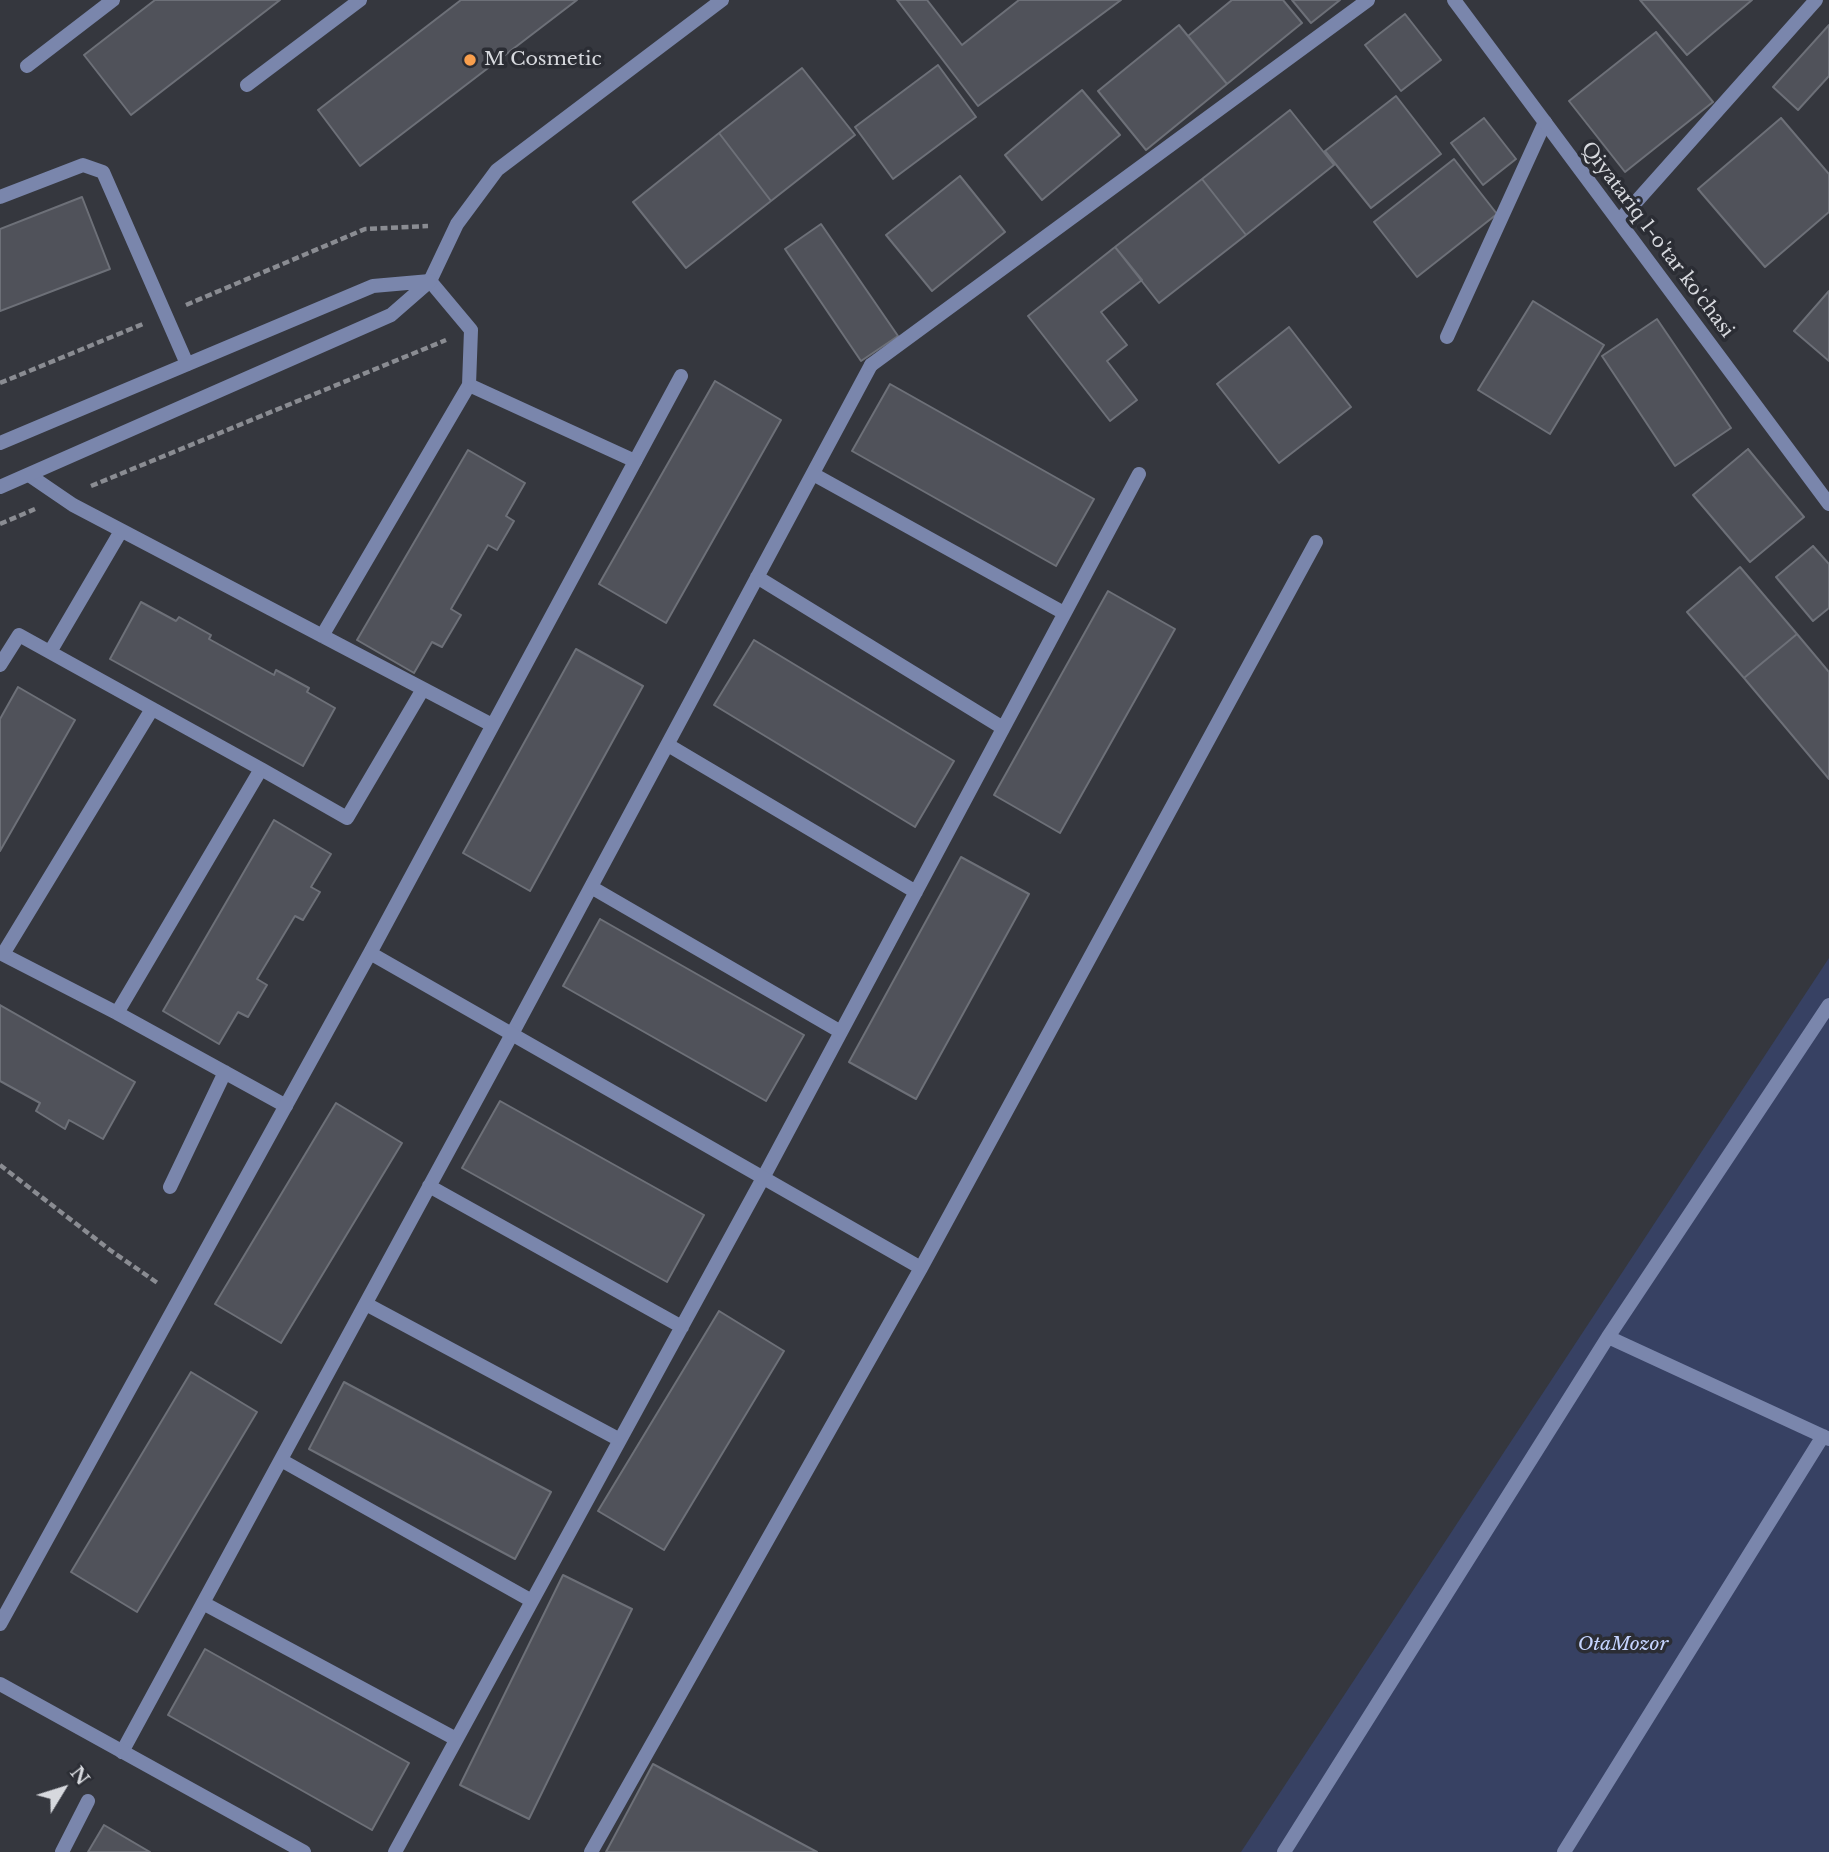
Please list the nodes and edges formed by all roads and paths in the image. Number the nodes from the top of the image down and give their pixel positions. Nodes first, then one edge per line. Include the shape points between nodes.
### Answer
1 (113, 0) edge
2 (360, 0) edge
3 (722, 0) edge
4 (1368, 0) edge
5 (1454, 0) edge
6 (1815, 0) edge
7 (27, 66) dead end
8 (247, 85) dead end
9 (1545, 122) junction
10 (0, 197) edge
11 (1619, 221) junction
12 (457, 224) junction
13 (430, 281) junction
14 (166, 314) junction
15 (471, 330) junction
16 (1447, 338) dead end
17 (187, 364) junction
18 (681, 376) dead end
19 (0, 383) edge
20 (469, 385) junction
21 (0, 443) edge
22 (635, 461) junction
23 (813, 474) junction
24 (1139, 474) dead end
25 (29, 475) junction
26 (0, 487) edge
27 (62, 498) junction
28 (1829, 504) edge
29 (0, 524) edge
30 (121, 531) junction
31 (1316, 542) dead end
32 (757, 578) junction
33 (1064, 613) junction
34 (322, 636) junction
35 (50, 652) junction
36 (0, 665) edge
37 (423, 689) junction
38 (152, 709) junction
39 (492, 725) junction
40 (1003, 728) junction
41 (668, 745) junction
42 (261, 769) junction
43 (591, 887) junction
44 (916, 892) junction
45 (1, 953) edge
46 (370, 953) junction
47 (1829, 1005) edge
48 (117, 1013) junction
49 (841, 1032) junction
50 (512, 1034) junction
51 (225, 1072) junction
52 (286, 1106) junction
53 (0, 1165) edge
54 (763, 1178) junction
55 (429, 1186) junction
56 (170, 1187) dead end
57 (921, 1268) junction
58 (180, 1298) junction
59 (366, 1304) junction
60 (682, 1326) junction
61 (1608, 1338) junction
62 (1826, 1438) edge
63 (620, 1440) junction
64 (281, 1460) junction
65 (532, 1601) junction
66 (203, 1603) junction
67 (0, 1624) edge
68 (0, 1684) edge
69 (456, 1739) junction
70 (122, 1752) junction
71 (88, 1801) dead end
72 (62, 1852) edge
73 (303, 1852) edge
74 (395, 1852) edge
75 (592, 1852) edge
76 (1284, 1852) edge
77 (1563, 1852) edge

1 - 7 street
2 - 8 street
3 - 12 street via 497,170
4 - 23 street via 871,365
5 - 9 street, Qiyatariq 1-o'tar ko'chasi
6 - 11 street
9 - 11 street, Qiyatariq 1-o'tar ko'chasi
9 - 16 street
10 - 14 street via 83,165 103,172
11 - 28 street, Qiyatariq 1-o'tar ko'chasi
12 - 13 street
12 - 14 path via 365,229
13 - 15 street
13 - 17 street via 373,286
13 - 25 street via 391,315
14 - 17 street
14 - 19 path
15 - 20 street
15 - 27 path
17 - 21 street
18 - 22 street
20 - 22 street
20 - 34 street
22 - 39 street
23 - 32 street
23 - 33 street
24 - 33 street
25 - 26 street
25 - 27 street
27 - 29 path
27 - 30 street
30 - 34 street
30 - 35 street
31 - 57 street
32 - 40 street
32 - 41 street
33 - 40 street
34 - 37 street
35 - 36 street via 19,635
35 - 38 street
37 - 39 street
37 - 42 street via 347,818
38 - 42 street
38 - 45 street
39 - 46 street
40 - 44 street
41 - 43 street
41 - 44 street
42 - 48 street
43 - 49 street
43 - 50 street
44 - 49 street
45 - 48 street
46 - 50 street
46 - 52 street
47 - 61 street
48 - 51 street
49 - 54 street
50 - 54 street
50 - 55 street
51 - 52 street
51 - 56 street
52 - 58 street
53 - 58 path
54 - 57 street
54 - 60 street
55 - 59 street
55 - 60 street
57 - 75 street
58 - 67 street
59 - 63 street
59 - 64 street
60 - 63 street
61 - 62 street
61 - 76 street
62 - 77 street
63 - 65 street
64 - 65 street
64 - 66 street
65 - 69 street
66 - 69 street
66 - 70 street
68 - 70 street
69 - 74 street
70 - 73 street
71 - 72 street

